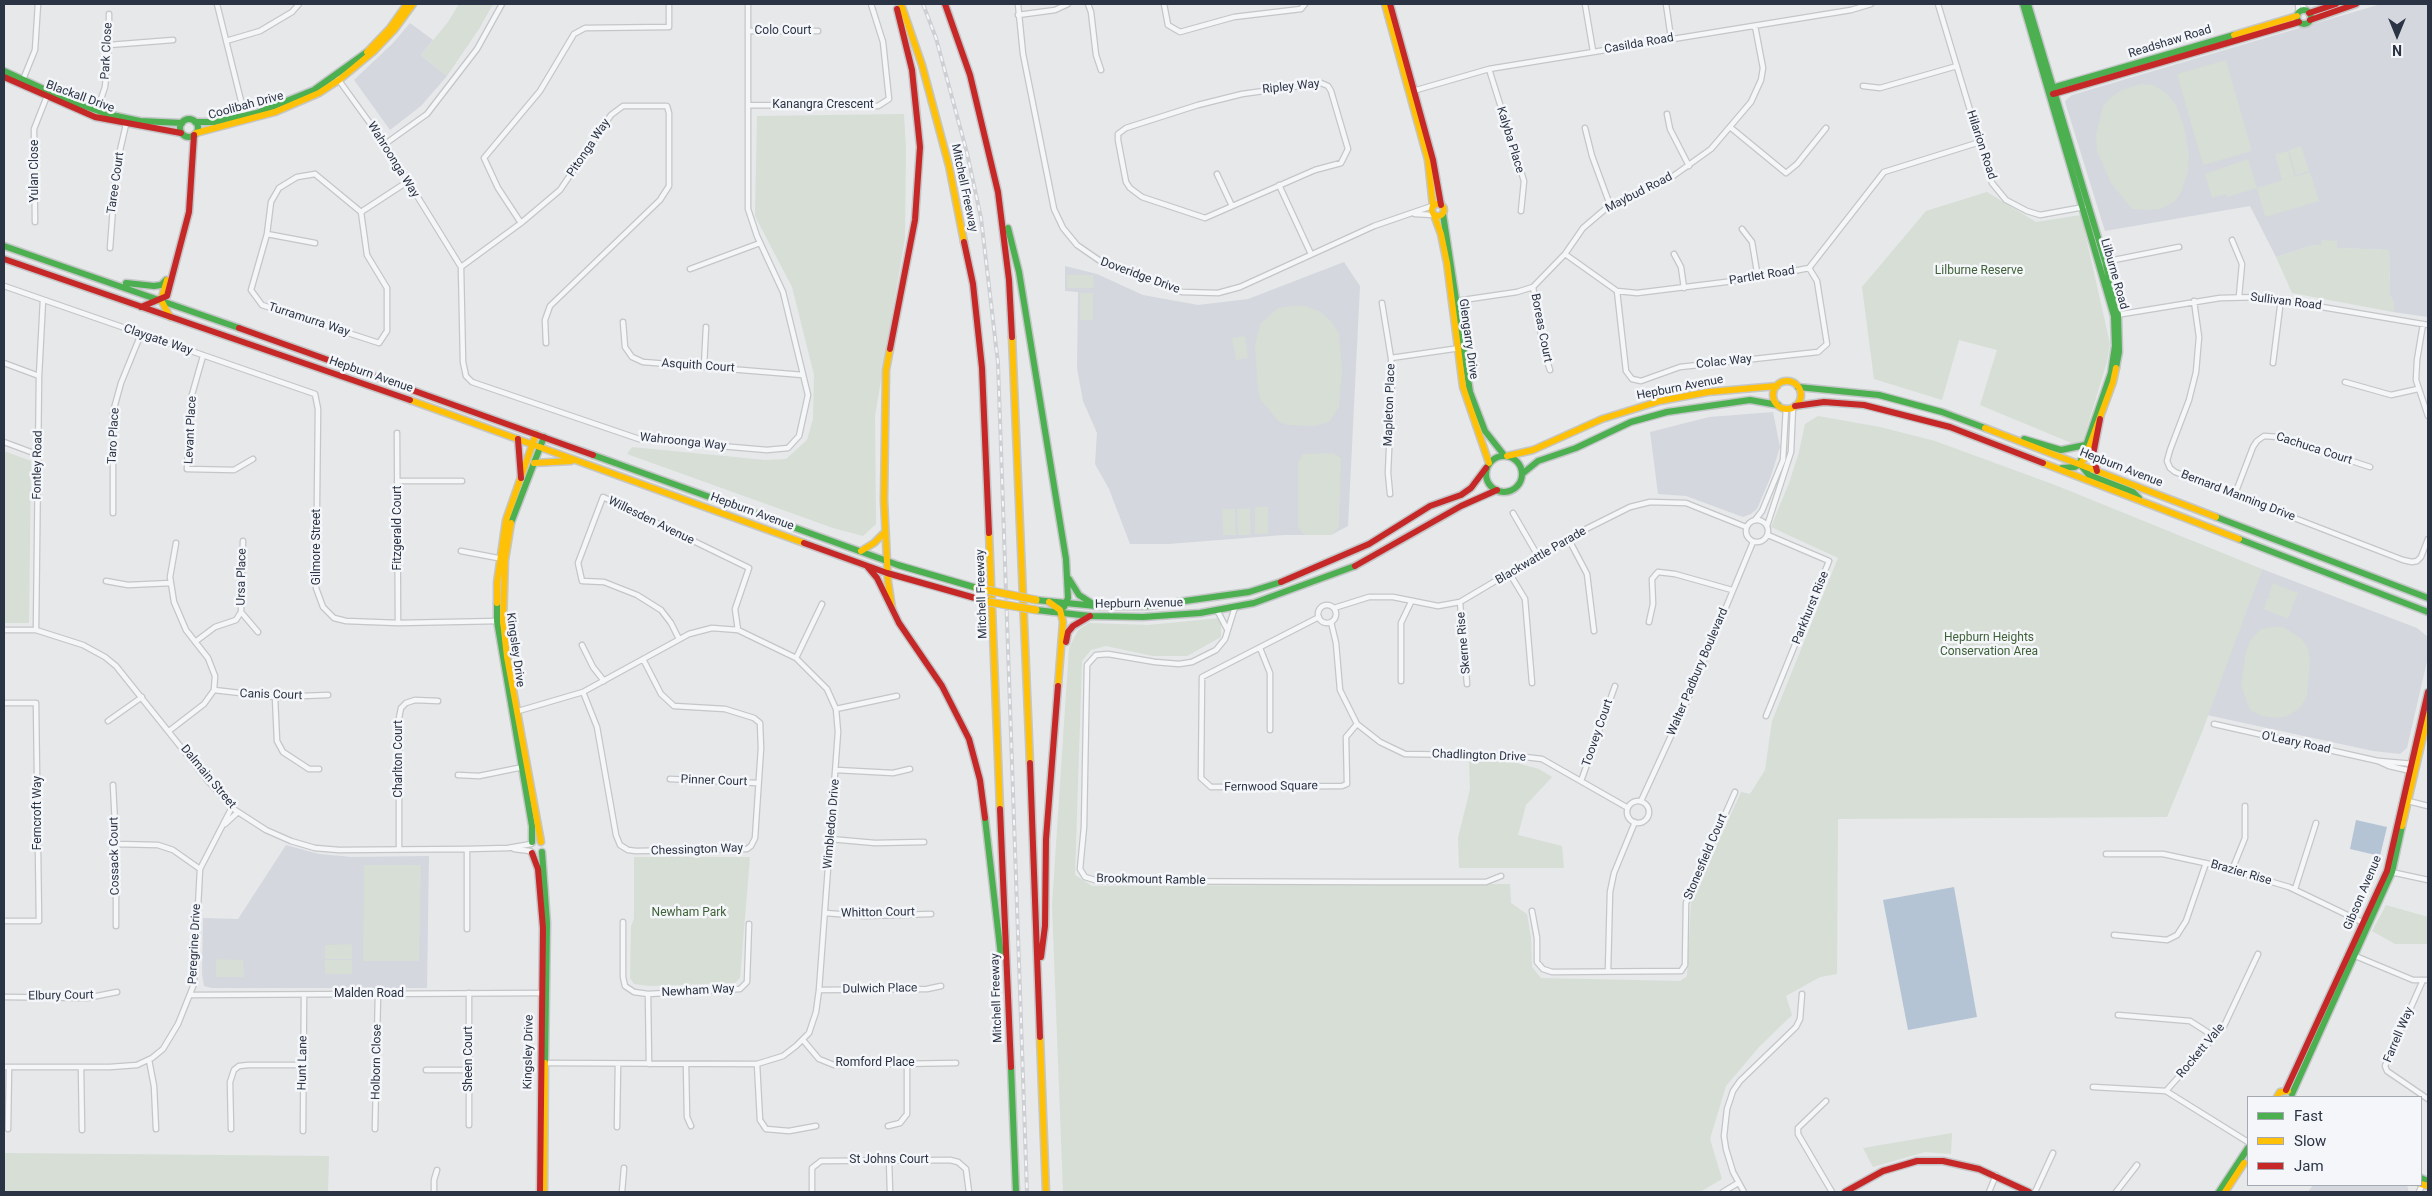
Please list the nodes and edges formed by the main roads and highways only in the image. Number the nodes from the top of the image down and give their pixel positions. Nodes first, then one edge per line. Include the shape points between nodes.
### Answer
1 (407, 4) edge
2 (413, 4) edge
3 (895, 4) edge
4 (901, 4) edge
5 (945, 4) edge
6 (1385, 4) edge
7 (1390, 4) edge
8 (2336, 4) edge
9 (2356, 4) edge
10 (2028, 5) edge
11 (2303, 14) edge
12 (4, 71) edge
13 (4, 77) edge
14 (338, 78) junction
15 (22, 82) junction
16 (1412, 91) junction
17 (2052, 91) junction
18 (245, 118) junction
19 (126, 121) junction
20 (195, 122) junction
21 (182, 123) junction
22 (195, 134) junction
23 (183, 135) junction
24 (191, 154) junction
25 (998, 192) junction
26 (1441, 204) junction
27 (1433, 206) junction
28 (1443, 214) junction
29 (1434, 215) junction
30 (4, 246) edge
31 (4, 259) edge
32 (173, 270) junction
33 (91, 276) junction
34 (166, 280) junction
35 (162, 300) junction
36 (1455, 301) junction
37 (142, 307) junction
38 (2116, 315) junction
39 (170, 316) junction
40 (1460, 348) junction
41 (1777, 386) junction
42 (1798, 386) junction
43 (1778, 405) junction
44 (1791, 407) junction
45 (1882, 409) junction
46 (1960, 418) junction
47 (2100, 419) junction
48 (536, 434) junction
49 (544, 437) junction
50 (2009, 437) junction
51 (518, 439) junction
52 (532, 444) junction
53 (2085, 445) junction
54 (540, 447) junction
55 (1506, 456) junction
56 (581, 462) junction
57 (534, 463) junction
58 (2080, 464) junction
59 (1488, 466) junction
60 (2052, 467) junction
61 (2097, 471) junction
62 (1522, 474) junction
63 (521, 478) junction
64 (1497, 490) junction
65 (698, 492) junction
66 (2142, 501) junction
67 (730, 516) junction
68 (885, 532) junction
69 (861, 551) junction
70 (502, 559) junction
71 (886, 560) junction
72 (868, 566) junction
73 (887, 573) junction
74 (1068, 576) junction
75 (2428, 598) edge
76 (1049, 602) junction
77 (1067, 604) junction
78 (1096, 606) junction
79 (892, 608) junction
80 (1057, 612) junction
81 (2428, 612) edge
82 (1090, 616) junction
83 (1062, 657) junction
84 (2428, 692) edge
85 (2428, 715) edge
86 (2423, 733) edge
87 (524, 766) junction
88 (541, 842) junction
89 (531, 847) junction
90 (542, 852) junction
91 (1037, 988) junction
92 (544, 993) junction
93 (1008, 1016) junction
94 (542, 1063) junction
95 (2290, 1094) edge
96 (2278, 1096) edge
97 (2247, 1150) edge
98 (2247, 1158) edge
99 (540, 1192) edge
100 (544, 1192) edge
101 (1016, 1192) edge
102 (1046, 1192) edge
103 (1845, 1192) edge
104 (2029, 1192) edge
105 (2219, 1192) edge
106 (2225, 1192) edge

1 - 14 main road, Coolibah Drive via 375,44
2 - 14 main road, Coolibah Drive via 383,42
3 - 68 main road via 912,70 920,161 915,220 886,370 883,416
4 - 93 main road, Mitchell Freeway via 922,65 949,166 973,284 982,368
5 - 25 main road via 970,74
6 - 16 main road
7 - 16 main road
8 - 11 main road, Readshaw Road
9 - 11 main road, Readshaw Road
10 - 17 main road, Lilburne Road
11 - 17 main road, Readshaw Road
12 - 15 main road, Blackall Drive
13 - 15 main road, Blackall Drive
14 - 18 main road, Coolibah Drive
15 - 19 main road, Blackall Drive via 97,114
16 - 26 main road via 1435,167
16 - 27 main road via 1430,168
17 - 38 main road, Lilburne Road
18 - 20 main road, Coolibah Drive
18 - 22 main road, Coolibah Drive
19 - 21 main road, Blackall Drive
19 - 23 main road, Blackall Drive
20 - 21 main road, Coolibah Drive
20 - 22 main road
21 - 23 main road
22 - 23 main road, Coolibah Drive
22 - 24 main road
23 - 24 main road
24 - 32 main road via 189,212
25 - 74 main road via 1019,272
25 - 91 main road via 1009,280 1018,455
26 - 27 main road
26 - 28 main road, Glengarry Drive
27 - 29 main road, Glengarry Drive
28 - 29 main road
28 - 36 main road, Glengarry Drive
29 - 36 main road, Glengarry Drive via 1443,239
30 - 33 main road, Hepburn Avenue
31 - 37 main road, Hepburn Avenue
32 - 34 main road
32 - 35 main road via 167,296
33 - 34 main road via 106,276 144,286 161,285
33 - 35 main road, Hepburn Avenue
34 - 35 main road
35 - 37 main road
35 - 39 main road
35 - 48 main road, Hepburn Avenue
36 - 40 main road, Glengarry Drive
37 - 39 main road, Hepburn Avenue
38 - 47 main road, Lilburne Road via 2117,366
38 - 53 main road, Lilburne Road via 2111,373
39 - 51 main road, Hepburn Avenue
40 - 55 main road, Glengarry Drive via 1475,409 1490,439
40 - 59 main road, Glengarry Drive via 1469,409
41 - 42 main road via 1787,381
41 - 43 main road via 1774,397
41 - 55 main road, Hepburn Avenue via 1708,392 1660,401 1602,419 1533,450
42 - 44 main road via 1800,399
42 - 46 main road, Hepburn Avenue via 1879,395
43 - 44 main road
43 - 62 main road, Hepburn Avenue via 1750,400 1667,412 1631,422 1576,448 1538,461
44 - 45 main road, Hepburn Avenue via 1824,402
45 - 46 main road via 1900,409 1944,421
45 - 60 main road, Hepburn Avenue via 1950,427
46 - 50 main road, Hepburn Avenue
47 - 58 main road, Lilburne Road
47 - 61 main road via 2093,455
48 - 49 main road, Hepburn Avenue
48 - 52 main road, Kingsley Drive
49 - 54 main road, Kingsley Drive
49 - 65 main road, Hepburn Avenue
50 - 53 main road via 2061,450
50 - 58 main road, Hepburn Avenue
51 - 52 main road, Hepburn Avenue
51 - 63 main road
52 - 54 main road, Hepburn Avenue
52 - 63 main road, Kingsley Drive
53 - 58 main road, Lilburne Road
54 - 56 main road, Hepburn Avenue
54 - 57 main road, Kingsley Drive
55 - 59 main road via 1498,456
55 - 62 main road via 1515,459
56 - 57 main road via 553,460
56 - 67 main road, Hepburn Avenue
57 - 70 main road, Kingsley Drive
58 - 60 main road via 2068,469
58 - 61 main road, Hepburn Avenue
58 - 66 main road via 2089,475 2133,492
59 - 64 main road via 1487,481
59 - 78 main road, Hepburn Avenue via 1471,488 1461,495 1430,506 1369,544 1291,578 1249,592 1194,602
60 - 66 main road, Hepburn Avenue
61 - 75 main road, Hepburn Avenue
62 - 64 main road via 1514,489
63 - 70 main road, Kingsley Drive via 506,520
64 - 82 main road, Hepburn Avenue via 1343,572 1286,593 1235,607 1166,616
65 - 67 main road via 694,496
65 - 69 main road, Hepburn Avenue
66 - 81 main road, Hepburn Avenue
67 - 72 main road, Hepburn Avenue
68 - 69 main road
68 - 71 main road
69 - 71 main road, Hepburn Avenue
70 - 87 main road, Kingsley Drive via 500,621
71 - 73 main road
71 - 76 main road, Hepburn Avenue, bridge via 977,588
72 - 73 main road, Hepburn Avenue
72 - 79 main road
73 - 79 main road
73 - 80 main road, Hepburn Avenue, bridge via 977,599
74 - 77 main road
74 - 78 main road via 1079,595
76 - 77 main road, Hepburn Avenue
76 - 80 main road
77 - 78 main road, Hepburn Avenue
77 - 80 main road
79 - 93 main road via 903,630 942,686 971,748 980,780
80 - 82 main road, Hepburn Avenue
80 - 83 main road via 1063,622
82 - 83 main road via 1068,632
83 - 91 main road via 1046,839 1045,926
84 - 86 main road, Gibson Avenue
85 - 86 main road, Gibson Avenue
86 - 95 main road, Gibson Avenue via 2390,872
87 - 88 main road, Kingsley Drive
87 - 89 main road, Kingsley Drive via 532,826
88 - 89 main road
88 - 90 main road, Kingsley Drive
89 - 90 main road via 538,854
89 - 92 main road, Kingsley Drive via 541,890
90 - 92 main road, Kingsley Drive via 547,923
91 - 102 main road
92 - 94 main road, Kingsley Drive
93 - 101 main road, Mitchell Freeway
94 - 99 main road, Kingsley Drive
94 - 100 main road, Kingsley Drive
95 - 96 main road via 2280,1092
97 - 105 main road
98 - 106 main road
103 - 104 main road via 1883,1171 1917,1161 1964,1164 1996,1175

